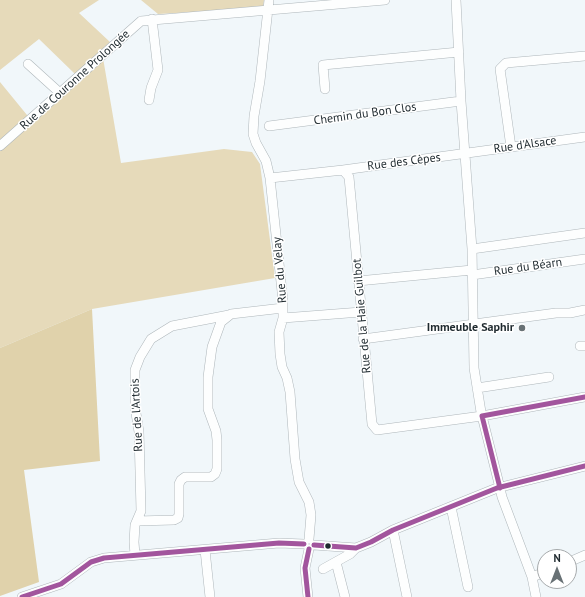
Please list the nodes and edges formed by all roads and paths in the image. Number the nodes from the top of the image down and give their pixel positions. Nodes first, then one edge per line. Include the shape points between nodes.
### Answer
1 (385, 0) edge
2 (456, 0) edge
3 (268, 5) edge
4 (152, 19) junction
5 (459, 52) junction
6 (585, 56) edge
7 (28, 64) dead end
8 (325, 89) dead end
9 (60, 93) junction
10 (149, 100) dead end
11 (461, 101) junction
12 (269, 126) dead end
13 (585, 136) edge
14 (0, 146) edge
15 (512, 147) junction
16 (464, 154) junction
17 (343, 170) junction
18 (270, 178) junction
19 (585, 233) edge
20 (472, 249) junction
21 (585, 259) edge
22 (472, 273) junction
23 (358, 281) junction
24 (283, 308) junction
25 (585, 310) edge
26 (361, 312) junction
27 (231, 314) junction
28 (283, 318) junction
29 (473, 324) junction
30 (363, 339) junction
31 (549, 378) dead end
32 (477, 388) junction
33 (585, 397) edge
34 (482, 416) junction
35 (585, 466) edge
36 (500, 488) junction
37 (451, 506) junction
38 (137, 521) junction
39 (393, 530) junction
40 (309, 544) junction
41 (356, 548) junction
42 (205, 550) junction
43 (135, 555) junction
44 (336, 562) junction
45 (323, 569) dead end
46 (537, 575) edge
47 (532, 577) junction
48 (468, 587) dead end
49 (22, 597) edge
50 (210, 597) edge
51 (308, 597) edge
52 (345, 597) edge
53 (407, 597) edge
54 (536, 597) edge

1 - 3 street via 285,8
2 - 5 street
3 - 4 street
3 - 18 street, Rue du Velay via 253,134 266,161
4 - 9 street, Rue de Couronne Prolongée via 142,21
4 - 10 street via 158,70
5 - 8 street via 323,65
5 - 11 street
6 - 15 street via 506,63 500,69
7 - 9 street
9 - 14 street, Rue de Couronne Prolongée
11 - 12 street, Chemin du Bon Clos
11 - 16 street
13 - 15 street, Rue d'Alsace
15 - 16 street, Rue d'Alsace
16 - 17 street, Rue des Cèpes
16 - 20 street
17 - 18 street
17 - 23 street, Rue de la Haie Guilbot via 349,177
18 - 24 street, Rue du Velay
19 - 20 street
20 - 22 street
21 - 22 street, Rue du Béarn
22 - 23 street, Rue du Béarn
22 - 29 street
23 - 26 street, Rue de la Haie Guilbot
24 - 27 street, Rue de l'Artois
24 - 28 street, Rue du Velay
25 - 29 street
26 - 28 street
26 - 30 street, Rue de la Haie Guilbot
27 - 38 street, Rue de l'Artois via 172,326 151,339 140,357 135,370 140,495
27 - 38 street via 221,322 212,347 208,377 208,409 217,440 215,474 211,477 184,477 181,480 178,518
28 - 40 street, Rue du Velay via 279,332 281,360 290,392 299,482 309,502 311,515
29 - 30 street
29 - 32 street
30 - 34 street, Rue de la Haie Guilbot via 372,424 377,430
31 - 32 street
32 - 34 street
33 - 34 street
34 - 36 street
35 - 36 street
36 - 37 street
36 - 47 street
37 - 39 street
37 - 48 street
38 - 43 street, Rue de l'Artois
39 - 41 street
39 - 53 street
40 - 41 street
40 - 42 street via 279,543
40 - 51 street, Rue du Velay via 305,568
41 - 44 street
42 - 43 street
42 - 50 street
43 - 49 street via 91,562 60,584
44 - 45 street
44 - 52 street
46 - 47 street
47 - 54 street

